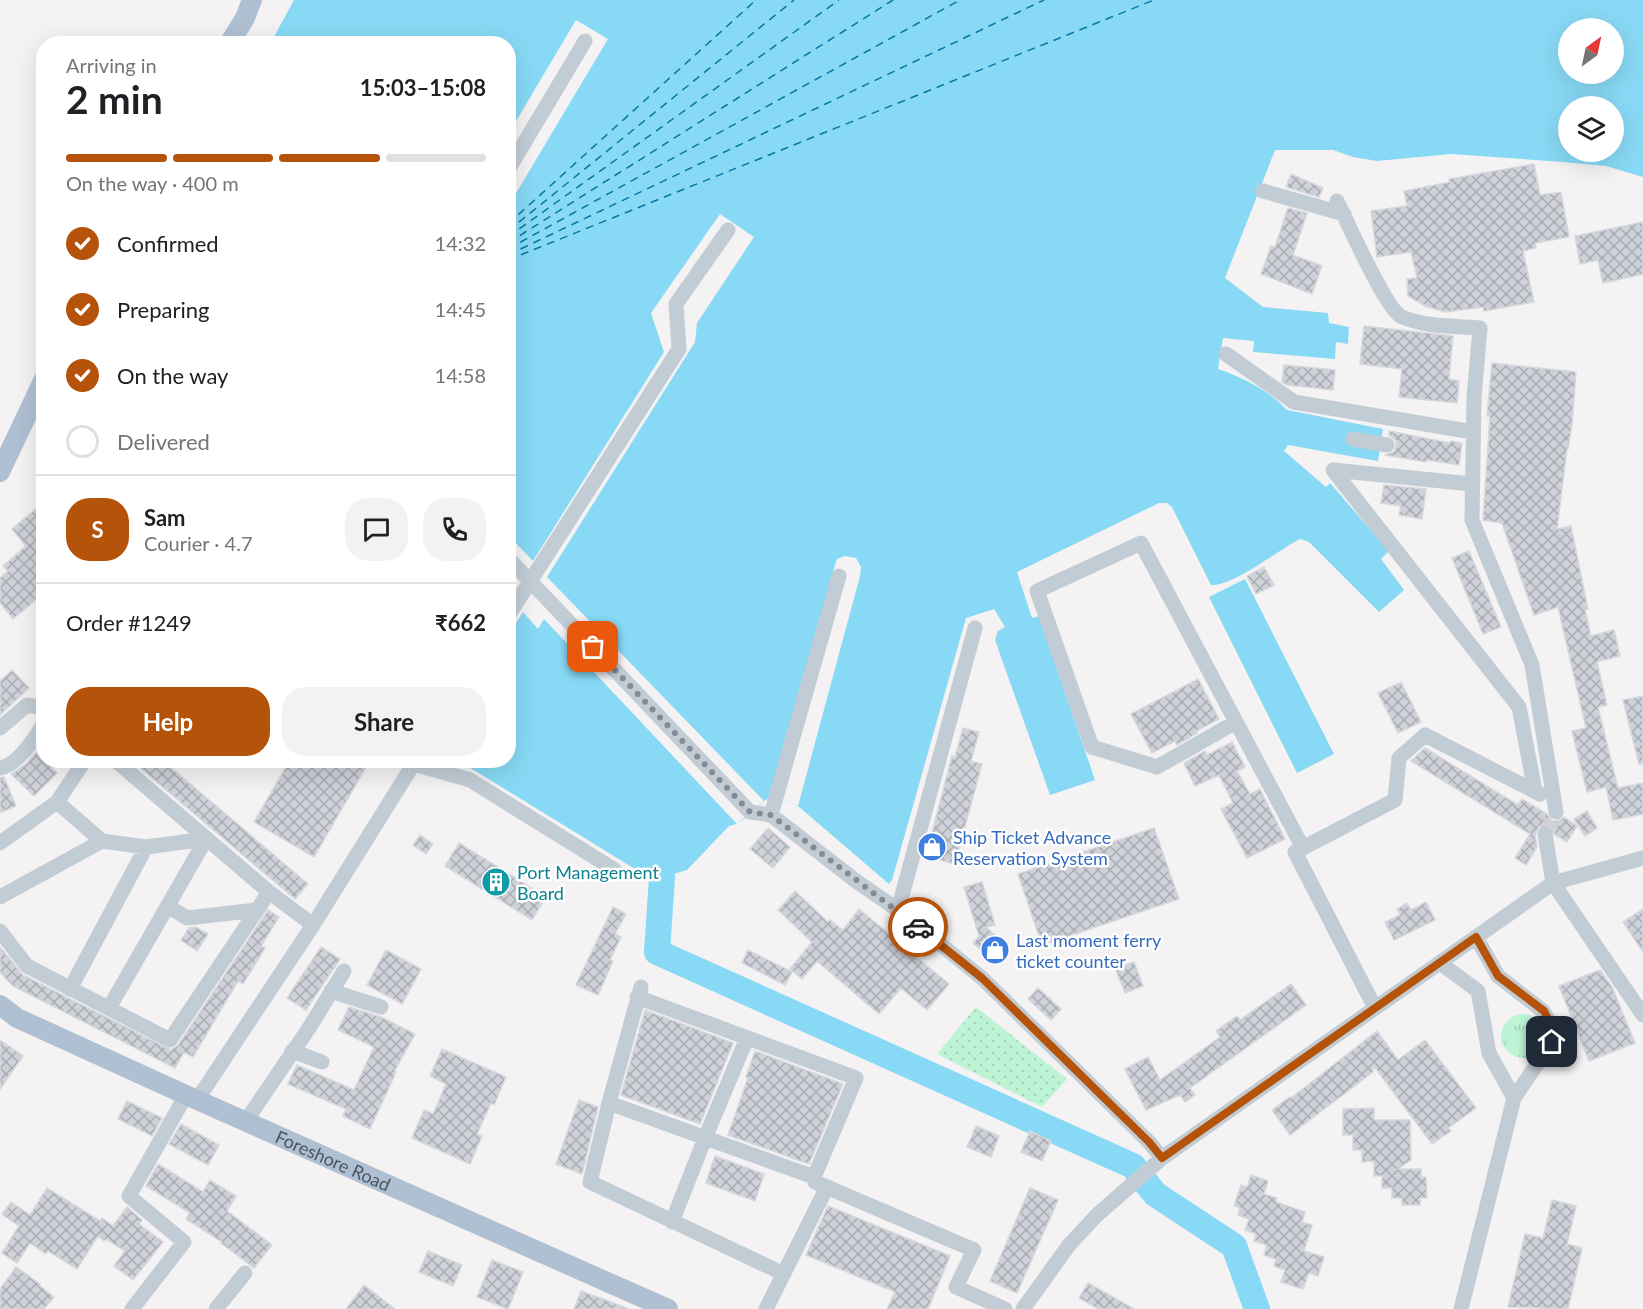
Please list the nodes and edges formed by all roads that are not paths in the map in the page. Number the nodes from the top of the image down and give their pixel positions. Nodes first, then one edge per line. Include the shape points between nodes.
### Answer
1 (252, 0) edge
2 (234, 36) edge
3 (585, 41) dead end
4 (516, 157) edge
5 (1263, 191) dead end
6 (728, 230) dead end
7 (1226, 354) dead end
8 (36, 396) edge
9 (1473, 432) junction
10 (1353, 439) dead end
11 (1387, 445) dead end
12 (0, 472) edge
13 (1472, 484) junction
14 (516, 566) edge
15 (838, 576) dead end
16 (531, 582) junction
17 (516, 604) edge
18 (975, 628) dead end
19 (36, 706) edge
20 (1236, 722) junction
21 (0, 728) edge
22 (36, 736) edge
23 (0, 768) edge
24 (80, 768) edge
25 (124, 768) edge
26 (411, 768) edge
27 (433, 768) edge
28 (1535, 791) junction
29 (57, 802) junction
30 (771, 815) junction
31 (1545, 834) tunnel mouth
32 (206, 839) junction
33 (102, 841) junction
34 (0, 843) edge
35 (146, 847) junction
36 (1303, 848) junction
37 (1643, 858) edge
38 (615, 870) dead end
39 (1553, 883) junction
40 (268, 892) junction
41 (0, 897) edge
42 (168, 906) junction
43 (257, 910) junction
44 (898, 910) junction
45 (313, 925) junction
46 (0, 931) edge
47 (1476, 937) junction
48 (1440, 963) junction
49 (344, 971) dead end
50 (70, 989) junction
51 (331, 992) junction
52 (0, 1005) edge
53 (381, 1007) dead end
54 (109, 1008) junction
55 (1375, 1008) junction
56 (1643, 1015) edge
57 (747, 1038) junction
58 (292, 1051) junction
59 (322, 1062) dead end
60 (192, 1098) junction
61 (1514, 1098) junction
62 (609, 1103) junction
63 (246, 1121) junction
64 (705, 1138) junction
65 (1157, 1162) junction
66 (814, 1177) junction
67 (827, 1187) junction
68 (672, 1222) junction
69 (245, 1273) dead end
70 (783, 1274) junction
71 (132, 1309) edge
72 (216, 1309) edge
73 (668, 1309) edge
74 (766, 1309) edge
75 (1005, 1309) edge
76 (1023, 1309) edge
77 (1461, 1309) edge

1 - 2 main road
3 - 4 street
5 - 9 street via 1340,207 1385,297 1399,316 1420,323 1480,328
6 - 16 street via 676,304 679,349
7 - 9 street via 1294,402
8 - 12 main road
9 - 13 street
10 - 11 street
13 - 28 street via 1472,520 1532,665 1556,806
13 - 28 street via 1333,470 1519,706
14 - 16 street
15 - 30 street
16 - 17 street
16 - 30 street via 750,812
18 - 44 street
19 - 21 street via 27,705
20 - 20 street via 1141,543 1037,591 1092,747 1156,767
20 - 36 street
22 - 23 street via 8,767
24 - 29 street
25 - 32 street
26 - 45 street
27 - 38 street via 470,780
28 - 36 street via 1425,735 1400,758 1395,800
29 - 33 street
29 - 34 street
30 - 44 street
31 - 39 street
32 - 35 street
32 - 40 street
32 - 42 street
33 - 35 street
33 - 41 street
35 - 50 street
36 - 55 street via 1295,852
37 - 39 street
39 - 47 street
39 - 56 street
40 - 43 street
40 - 45 street
42 - 43 street via 187,918
42 - 54 street
43 - 54 street via 170,1040
44 - 65 street via 982,978 1149,1142
45 - 60 street
46 - 50 street via 27,966
47 - 48 street
47 - 61 street via 1498,976 1544,1011 1553,1028 1552,1042
48 - 55 street
48 - 61 street via 1478,991 1489,1053
49 - 51 street
50 - 54 street
51 - 53 street
51 - 58 street
52 - 60 main road, Foreshore Road via 17,1018
55 - 65 street
57 - 62 street via 639,992
57 - 64 street
57 - 66 street via 856,1078
58 - 59 street
58 - 63 street
60 - 63 main road, Foreshore Road
60 - 71 street via 129,1196 184,1242
61 - 77 street
62 - 64 street
62 - 68 street via 590,1182
63 - 73 main road, Foreshore Road
64 - 66 street
64 - 68 street
65 - 76 street via 1069,1245
66 - 67 street via 815,1182
67 - 70 street
67 - 75 street via 974,1250 956,1287
68 - 70 street
69 - 72 street
70 - 74 street

